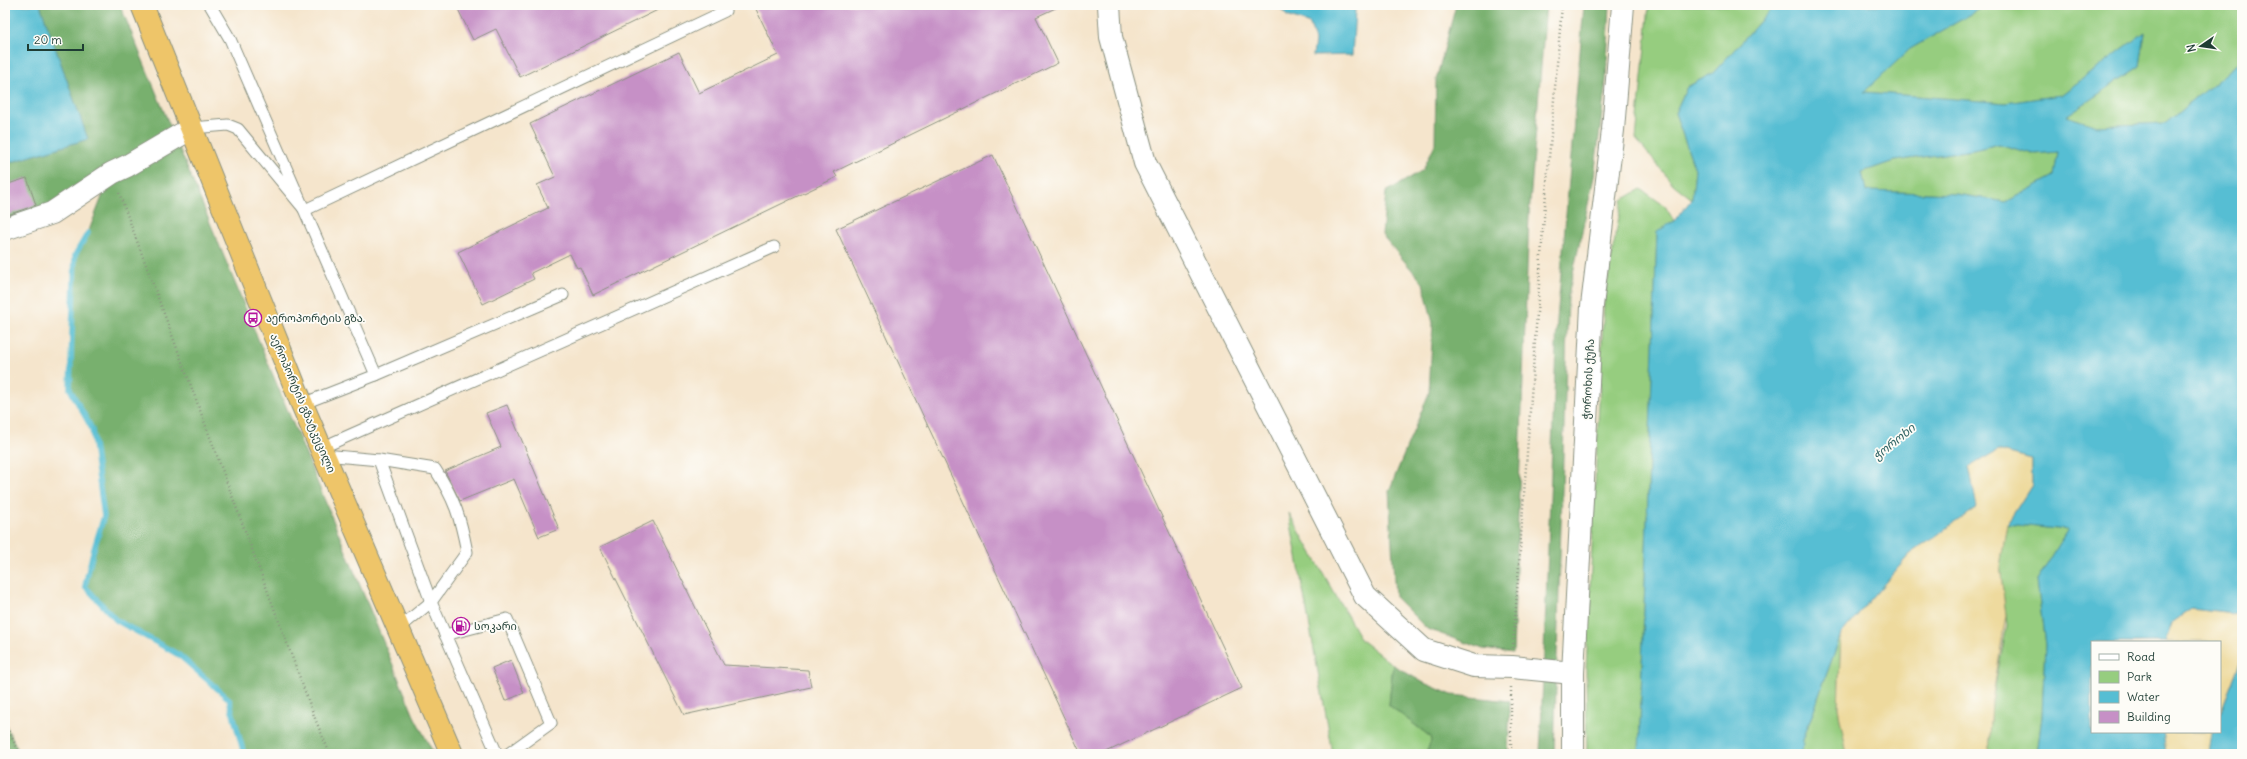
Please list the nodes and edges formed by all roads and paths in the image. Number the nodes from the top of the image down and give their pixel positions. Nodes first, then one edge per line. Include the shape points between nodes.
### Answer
1 (142, 5) edge
2 (210, 5) edge
3 (1109, 5) edge
4 (1562, 5) edge
5 (1623, 5) edge
6 (725, 11) dead end
7 (192, 128) junction
8 (112, 173) junction
9 (305, 210) junction
10 (5, 229) edge
11 (774, 246) dead end
12 (563, 295) dead end
13 (376, 375) junction
14 (302, 404) junction
15 (323, 451) junction
16 (379, 460) junction
17 (431, 602) junction
18 (398, 629) junction
19 (445, 635) junction
20 (1512, 667) junction
21 (1573, 673) junction
22 (5, 724) edge
23 (20, 754) edge
24 (330, 754) edge
25 (452, 754) edge
26 (498, 754) edge
27 (508, 754) edge
28 (1511, 754) edge
29 (1572, 754) edge

1 - 7 highway, აეროპორტის გზატკეცილი
2 - 9 lane via 230,39
3 - 20 street via 1111,37 1145,163 1365,596 1424,650 1474,666
4 - 20 path via 1542,236
5 - 21 street, ჭოროხის ქუჩა via 1613,130 1592,306
6 - 9 lane
7 - 8 street
7 - 9 lane via 228,125 238,129
7 - 14 highway, აეროპორტის გზატკეცილი
8 - 10 street via 52,212
8 - 24 path
9 - 13 lane
11 - 15 lane
12 - 13 lane
13 - 14 lane
14 - 15 highway, აეროპორტის გზატკეცილი
15 - 16 lane
15 - 18 highway, აეროპორტის გზატკეცილი
16 - 17 lane
16 - 17 lane via 435,469 454,501 467,552
17 - 18 lane
17 - 19 lane
18 - 25 highway, აეროპორტის გზატკეცილი
19 - 26 lane
19 - 27 lane via 507,619 551,723
20 - 21 street
20 - 28 path
21 - 29 street, ჭოროხის ქუჩა
22 - 23 path

